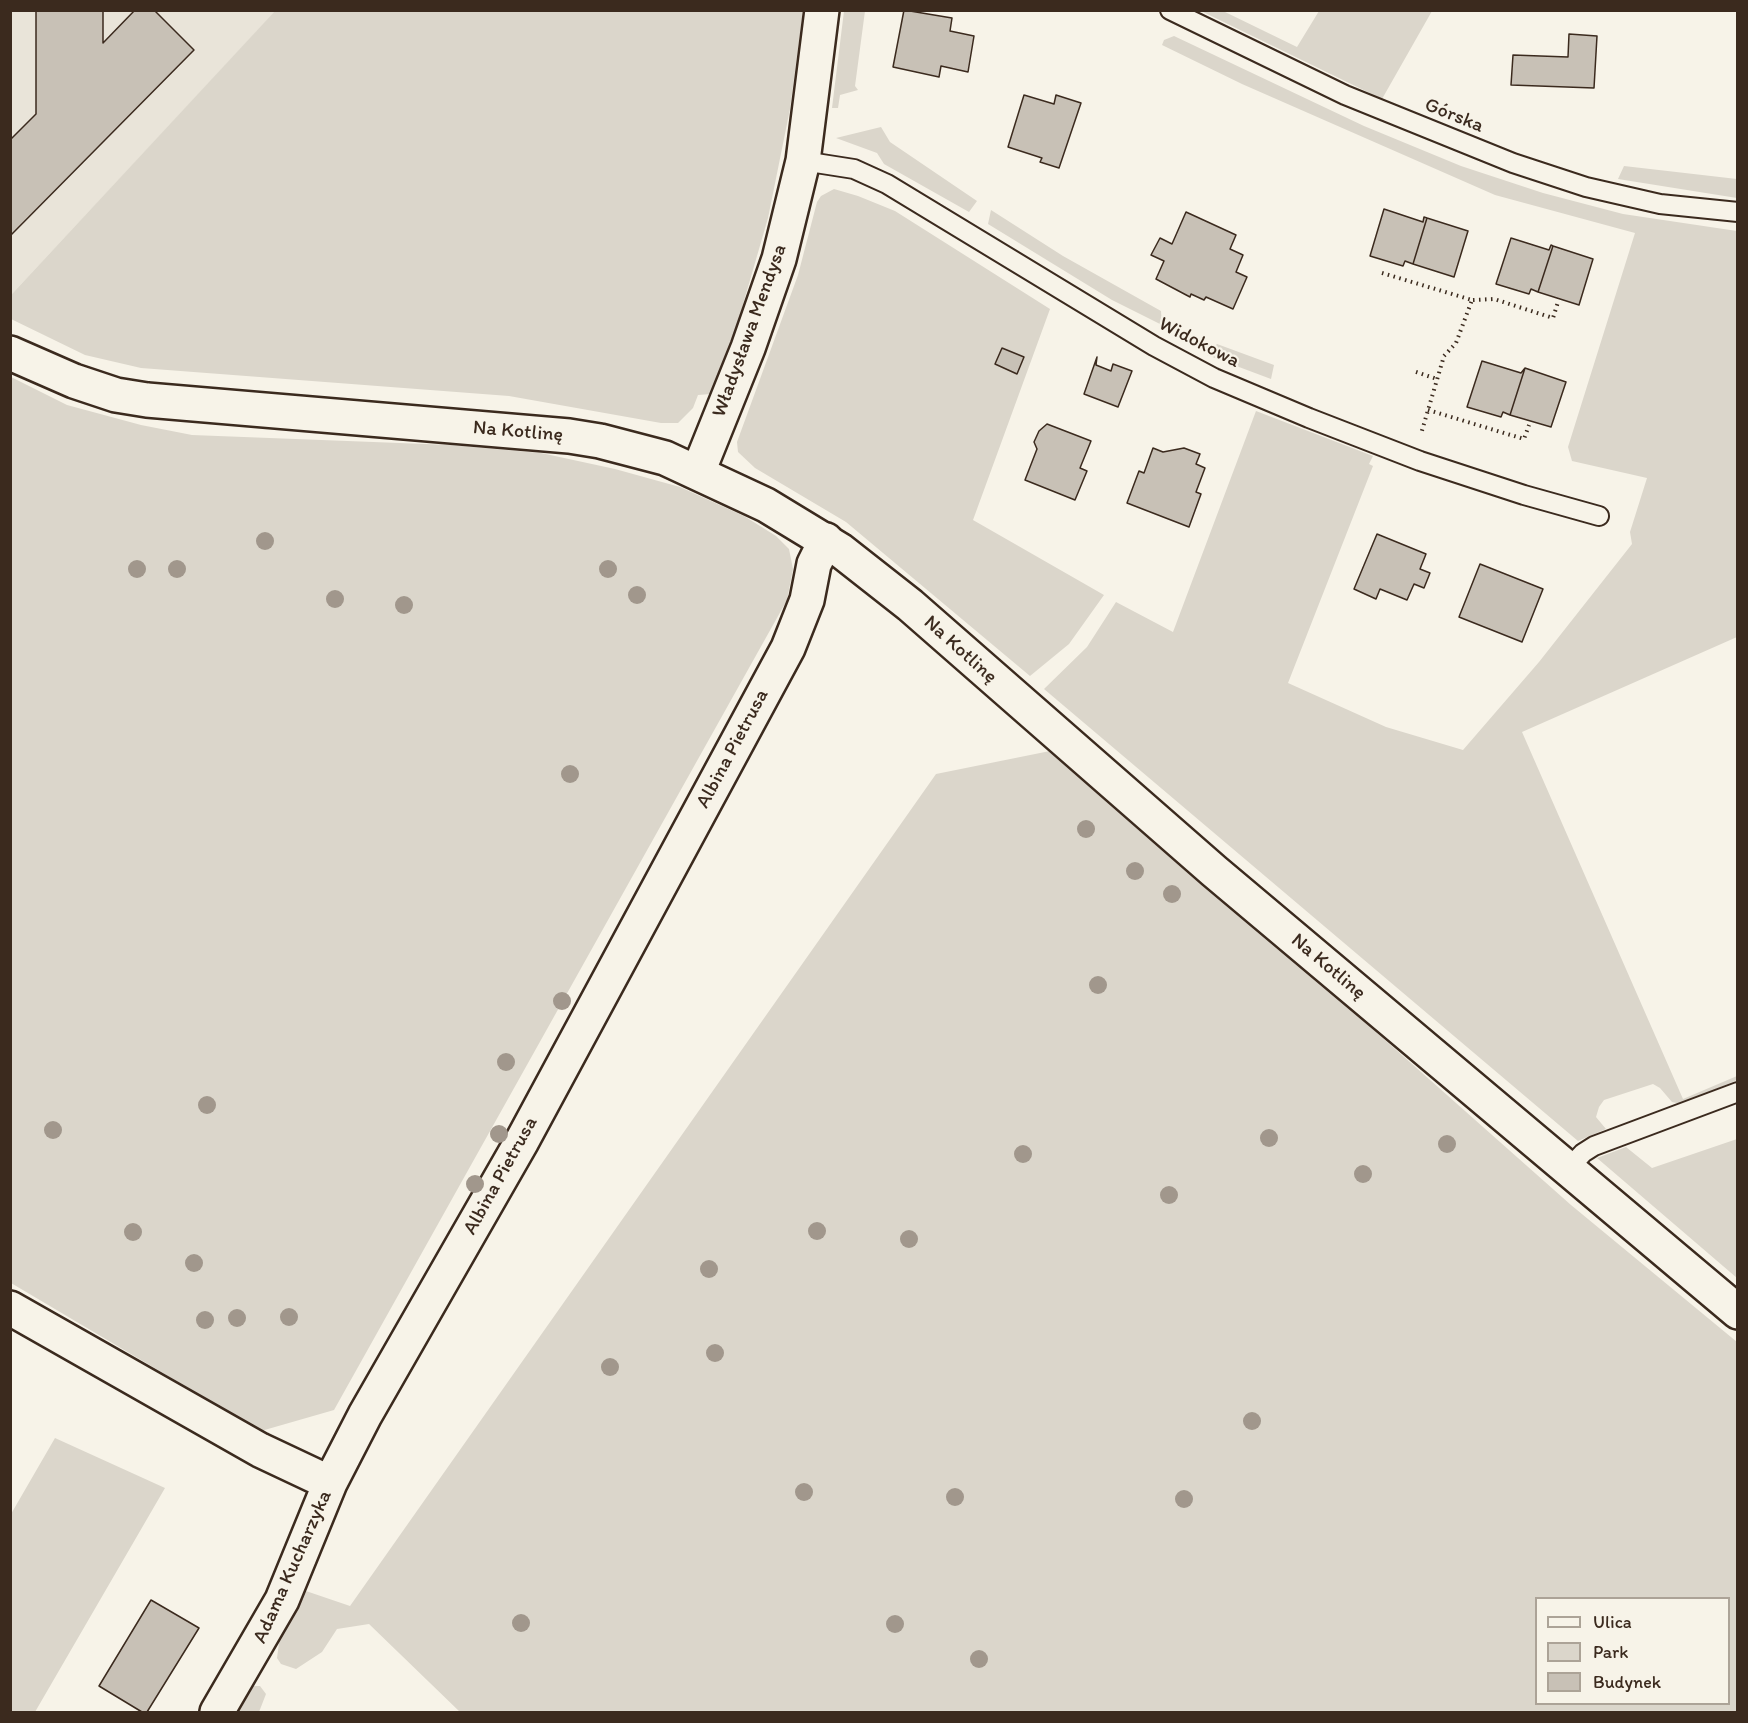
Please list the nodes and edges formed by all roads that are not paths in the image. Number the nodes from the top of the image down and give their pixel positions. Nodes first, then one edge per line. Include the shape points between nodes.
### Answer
1 (822, 10) edge
2 (1170, 10) edge
3 (803, 161) junction
4 (1737, 212) edge
5 (10, 353) edge
6 (698, 471) junction
7 (1599, 516) dead end
8 (826, 540) junction
9 (1737, 1092) edge
10 (1569, 1168) junction
11 (10, 1308) edge
12 (1737, 1312) edge
13 (330, 1482) junction
14 (217, 1713) edge

1 - 3 street, Władysława Mendysa
2 - 4 lane, Górska via 1345,95 1513,163 1586,187 1660,204
3 - 6 street, Władysława Mendysa via 779,259
3 - 7 lane, Widokowa via 854,169 887,184 1154,346 1214,378 1420,461
5 - 6 street, Na Kotlinę via 46,371 116,395 569,436 600,441
6 - 8 street, Na Kotlinę
8 - 10 street, Na Kotlinę via 910,605 1205,864
8 - 13 street, Albina Pietrusa via 814,564 797,627 761,698 522,1141
9 - 10 lane via 1594,1146
10 - 12 street, Na Kotlinę
11 - 13 street via 261,1450
13 - 14 street, Adama Kucharzyka via 282,1600

